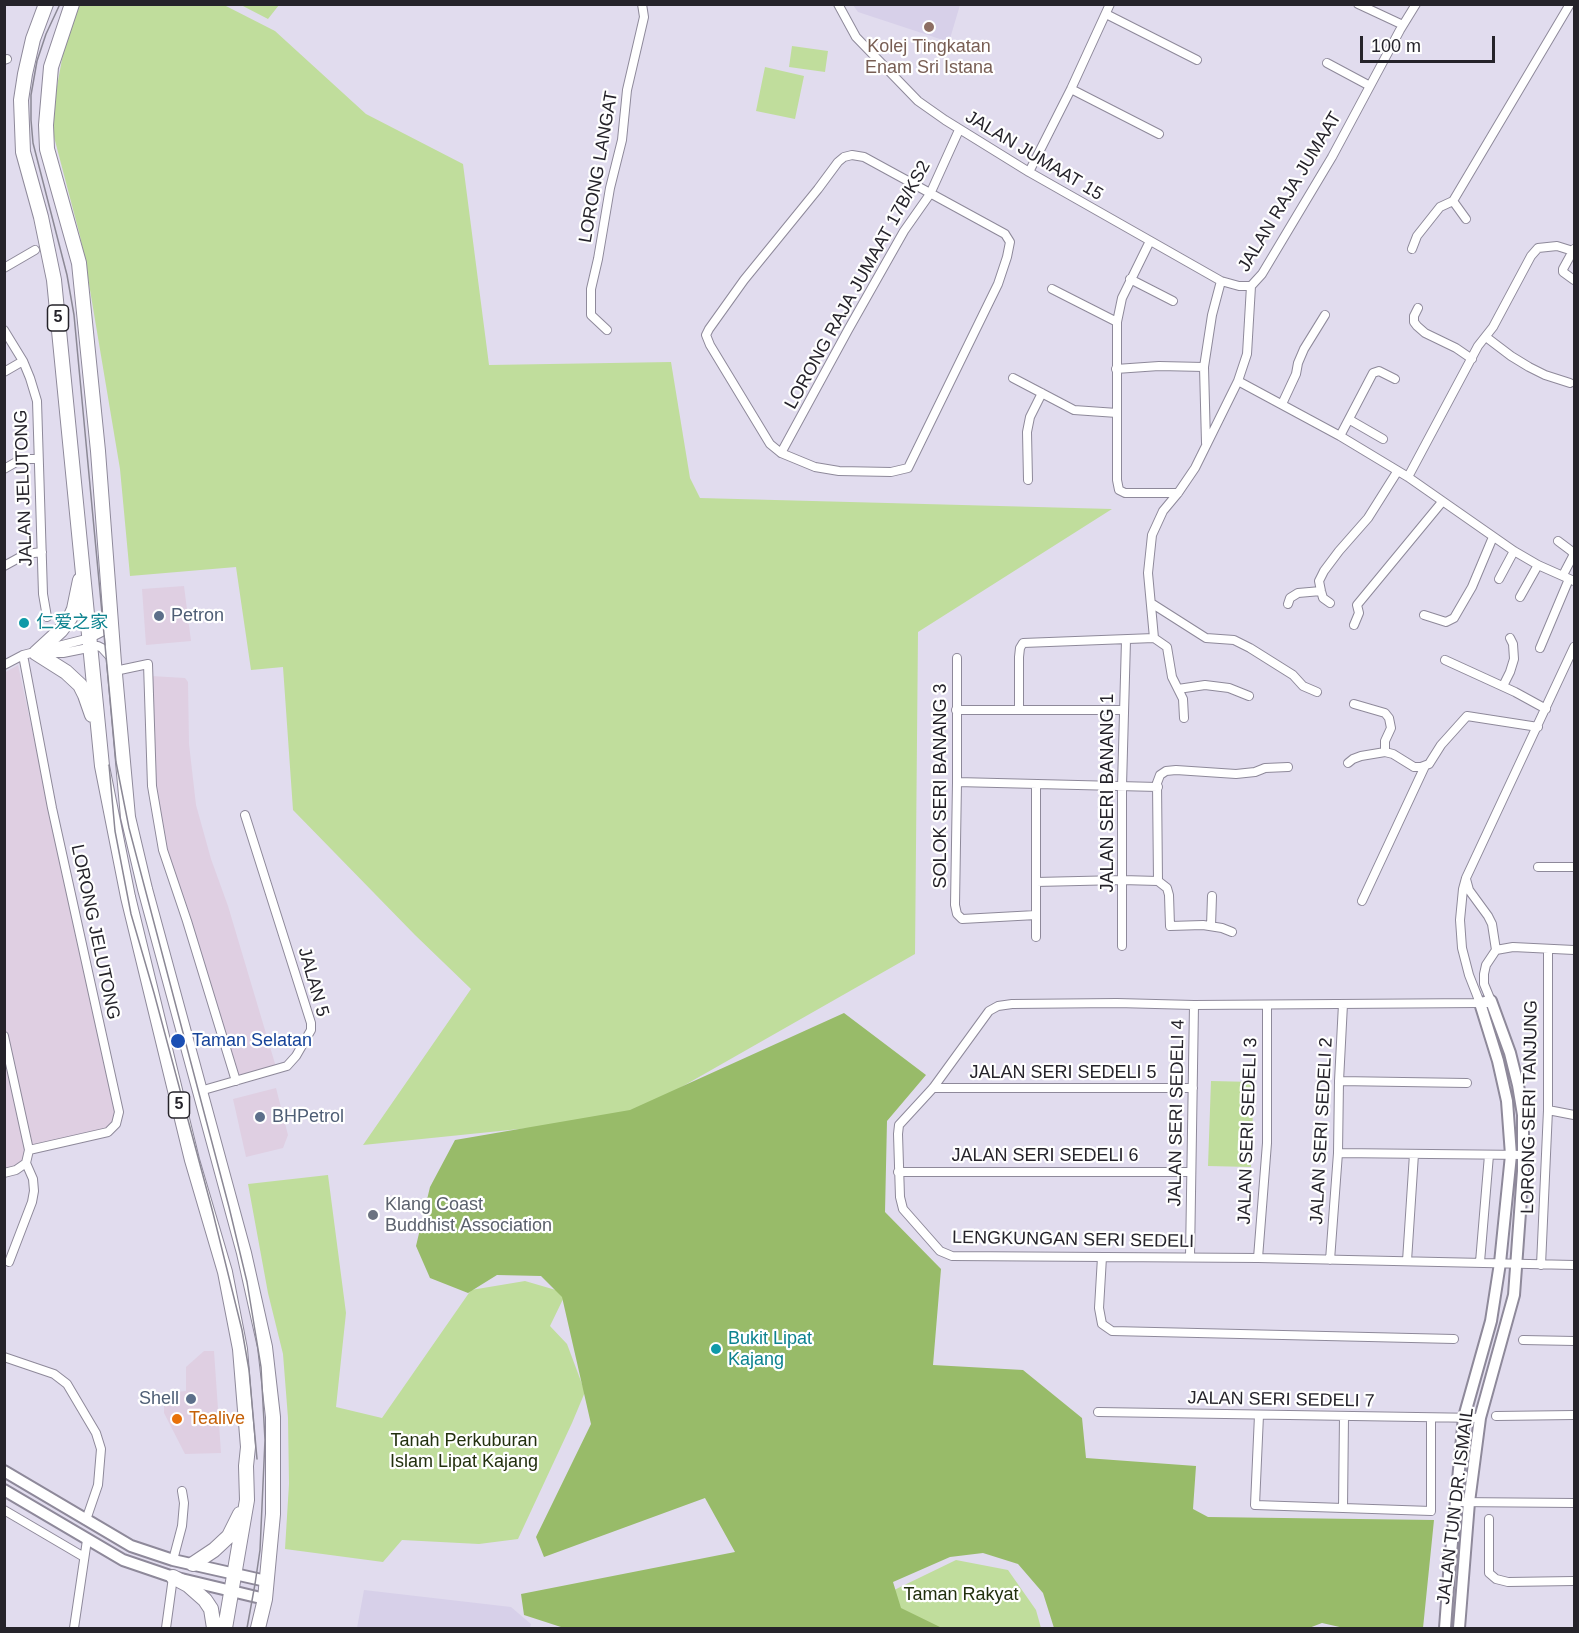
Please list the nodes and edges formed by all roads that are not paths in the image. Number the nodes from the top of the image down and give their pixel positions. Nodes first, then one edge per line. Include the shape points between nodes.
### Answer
1 (46, 4) edge
2 (72, 4) edge
3 (642, 4) edge
4 (838, 4) edge
5 (1110, 4) edge
6 (1358, 4) edge
7 (1416, 4) edge
8 (1569, 4) edge
9 (1106, 14) junction
10 (1403, 25) junction
11 (1197, 60) dead end
12 (1327, 63) dead end
13 (1370, 86) junction
14 (1071, 89) junction
15 (959, 130) junction
16 (1159, 134) dead end
17 (1029, 172) junction
18 (930, 194) junction
19 (1453, 201) junction
20 (1466, 219) dead end
21 (1150, 241) junction
22 (1412, 249) dead end
23 (1574, 249) edge
24 (35, 250) dead end
25 (4, 268) edge
26 (1130, 279) junction
27 (1575, 280) edge
28 (1221, 281) junction
29 (1251, 286) junction
30 (1052, 289) dead end
31 (1173, 301) dead end
32 (1418, 308) dead end
33 (1325, 315) dead end
34 (1117, 322) junction
35 (4, 330) edge
36 (607, 330) dead end
37 (1486, 337) junction
38 (1472, 359) junction
39 (23, 361) junction
40 (1204, 367) junction
41 (1116, 369) junction
42 (4, 372) edge
43 (1013, 378) dead end
44 (1395, 380) dead end
45 (1238, 381) junction
46 (1570, 383) dead end
47 (1042, 393) junction
48 (1282, 402) junction
49 (1117, 413) junction
50 (1345, 428) junction
51 (1383, 439) dead end
52 (1206, 443) junction
53 (781, 453) junction
54 (38, 459) junction
55 (4, 469) edge
56 (1397, 472) junction
57 (1408, 477) junction
58 (1028, 480) dead end
59 (1178, 493) junction
60 (1442, 502) junction
61 (1493, 537) junction
62 (1558, 541) dead end
63 (1514, 551) junction
64 (42, 552) junction
65 (1538, 565) junction
66 (4, 566) edge
67 (82, 569) junction
68 (1569, 578) edge
69 (1499, 579) dead end
70 (1321, 591) junction
71 (1520, 597) dead end
72 (110, 603) junction
73 (1151, 603) junction
74 (1330, 603) dead end
75 (1288, 604) dead end
76 (1424, 615) dead end
77 (47, 616) dead end
78 (1354, 625) dead end
79 (1510, 638) dead end
80 (1154, 639) junction
81 (1126, 640) junction
82 (91, 642) junction
83 (1540, 648) dead end
84 (1575, 648) edge
85 (30, 654) junction
86 (957, 658) dead end
87 (1445, 660) dead end
88 (4, 665) edge
89 (114, 667) junction
90 (1503, 686) junction
91 (1178, 689) junction
92 (1317, 692) dead end
93 (1249, 696) dead end
94 (1354, 704) dead end
95 (1546, 709) junction
96 (956, 710) junction
97 (1019, 710) junction
98 (1124, 711) junction
99 (1184, 717) dead end
100 (1538, 727) junction
101 (1385, 752) junction
102 (1348, 763) dead end
103 (102, 766) junction
104 (1425, 766) junction
105 (1288, 767) dead end
106 (957, 782) junction
107 (1036, 784) junction
108 (1122, 786) junction
109 (1158, 787) junction
110 (244, 814) dead end
111 (1538, 867) dead end
112 (1575, 867) edge
113 (1466, 878) junction
114 (1122, 880) junction
115 (1158, 881) junction
116 (1036, 882) junction
117 (1212, 896) dead end
118 (1362, 901) dead end
119 (1036, 915) junction
120 (1211, 926) junction
121 (1232, 932) dead end
122 (1036, 937) dead end
123 (1122, 946) dead end
124 (1496, 950) junction
125 (1548, 950) junction
126 (1575, 950) edge
127 (1486, 1002) junction
128 (1194, 1005) junction
129 (1267, 1005) junction
130 (1343, 1005) junction
131 (4, 1036) edge
132 (236, 1081) junction
133 (1339, 1081) junction
134 (1467, 1083) dead end
135 (933, 1088) junction
136 (1193, 1088) junction
137 (200, 1091) junction
138 (1548, 1110) junction
139 (1575, 1115) edge
140 (29, 1150) junction
141 (1338, 1154) junction
142 (1414, 1154) junction
143 (1489, 1155) junction
144 (1511, 1155) junction
145 (1524, 1155) junction
146 (26, 1163) junction
147 (898, 1172) junction
148 (1191, 1172) junction
149 (4, 1173) edge
150 (1102, 1257) junction
151 (1190, 1257) junction
152 (1258, 1258) junction
153 (1330, 1260) junction
154 (1407, 1261) junction
155 (9, 1262) dead end
156 (1480, 1262) junction
157 (1500, 1263) junction
158 (1516, 1264) junction
159 (1540, 1265) junction
160 (1575, 1265) edge
161 (1454, 1339) dead end
162 (1523, 1340) dead end
163 (1575, 1341) edge
164 (4, 1357) edge
165 (1098, 1412) dead end
166 (1259, 1415) junction
167 (1575, 1415) edge
168 (1344, 1416) junction
169 (1496, 1416) dead end
170 (1431, 1418) junction
171 (1464, 1418) junction
172 (1480, 1418) junction
173 (4, 1471) edge
174 (17, 1478) junction
175 (6, 1491) edge
176 (182, 1491) dead end
177 (247, 1500) junction
178 (1455, 1502) junction
179 (1469, 1502) junction
180 (1575, 1503) edge
181 (1343, 1508) junction
182 (4, 1510) edge
183 (1489, 1519) dead end
184 (86, 1520) junction
185 (87, 1540) junction
186 (84, 1557) junction
187 (173, 1560) junction
188 (194, 1564) junction
189 (235, 1573) junction
190 (173, 1577) junction
191 (266, 1581) junction
192 (1575, 1581) edge
193 (232, 1591) junction
194 (265, 1599) junction
195 (74, 1629) edge
196 (166, 1629) edge
197 (214, 1629) edge
198 (225, 1629) edge
199 (258, 1629) edge
200 (1445, 1629) edge
201 (1459, 1629) edge

1 - 67 highway, 5 via 25,74 21,100 23,152 54,280
2 - 72 highway, 5 via 51,67 47,149 79,263
3 - 36 street, LORONG LANGAT via 644,17 627,90 622,140 591,289 591,315
4 - 15 street, JALAN JUMAAT 15 via 856,38 918,101
5 - 9 street
6 - 10 street
7 - 10 street, JALAN RAJA JUMAAT
8 - 19 street
9 - 11 street
9 - 14 street
10 - 13 street, JALAN RAJA JUMAAT
12 - 13 street
13 - 29 street, JALAN RAJA JUMAAT via 1327,166
14 - 16 street
14 - 17 street
15 - 17 street, JALAN JUMAAT 15
15 - 18 street, LORONG RAJA JUMAAT 17B/KS2
17 - 21 street, JALAN JUMAAT 15
18 - 53 street, LORONG RAJA JUMAAT 17B/KS2 via 899,241
18 - 53 street via 864,157 844,157 709,329 706,335 710,345 770,444
18 - 53 street via 1005,234 1010,242 998,284 908,468 891,472 839,471 815,467
19 - 20 street
19 - 22 street via 1440,207 1417,236
21 - 26 street
21 - 28 street, JALAN JUMAAT 15
23 - 27 street via 1563,272
23 - 37 street via 1538,248
24 - 25 street
26 - 31 street
26 - 34 street
28 - 29 street, JALAN JUMAAT 15
28 - 40 street, JALAN RAJA JUMAAT
29 - 45 street, JALAN RAJA JUMAAT via 1247,354
30 - 34 street
32 - 38 street via 1414,316 1417,326
33 - 48 street via 1304,349
34 - 41 street
35 - 39 street, JALAN JELUTONG
37 - 38 street
37 - 46 street via 1528,367
38 - 57 street
39 - 42 street
39 - 54 street, JALAN JELUTONG via 37,401
40 - 41 street
40 - 52 street, JALAN RAJA JUMAAT
41 - 49 street
43 - 47 street
44 - 50 street via 1379,371 1373,373
45 - 48 street
45 - 52 street, JALAN RAJA JUMAAT
47 - 49 street via 1074,410
47 - 58 street via 1027,432
48 - 50 street
49 - 59 street via 1119,490 1133,494
50 - 51 street
50 - 56 street
52 - 59 street, JALAN RAJA JUMAAT via 1196,468
54 - 55 street via 18,461
54 - 64 street, JALAN JELUTONG
56 - 57 street
56 - 70 street via 1368,518 1324,571
57 - 60 street
59 - 73 street, JALAN RAJA JUMAAT via 1163,511 1152,535 1148,573
60 - 61 street
60 - 78 street via 1357,605 1359,613
61 - 63 street
61 - 76 street via 1454,618 1446,622
62 - 68 street via 1574,554
63 - 65 street
63 - 69 street
64 - 66 street via 26,554
64 - 77 street, JALAN JELUTONG
65 - 68 street
65 - 71 street
67 - 82 highway, 5
67 - 85 highway via 70,618
68 - 83 street
70 - 74 street
70 - 75 street via 1298,593
72 - 82 street via 102,632
72 - 89 highway, 5
73 - 80 street, JALAN RAJA JUMAAT
73 - 92 street via 1206,638 1234,640 1250,648
79 - 90 street via 1514,659
80 - 81 street
80 - 91 street via 1167,647
81 - 97 street via 1023,643
81 - 98 street, JALAN SERI BANANG 1
82 - 85 street
82 - 89 street via 109,654
82 - 103 highway, 5
84 - 95 street
85 - 88 street
85 - 103 highway via 66,672 80,685 92,717
85 - 140 street, LORONG JELUTONG via 52,808 119,1112 116,1124 108,1132
86 - 96 street, SOLOK SERI BANANG 3
87 - 90 street
89 - 132 street via 148,664 152,786 163,850
89 - 137 highway, 5 via 128,817
90 - 95 street
91 - 93 street via 1205,685
91 - 99 street via 1184,699
94 - 101 street via 1385,713 1389,718 1391,728
95 - 100 street
96 - 97 street
96 - 106 street, SOLOK SERI BANANG 3
97 - 98 street
98 - 108 street, JALAN SERI BANANG 1
100 - 104 street via 1467,716
100 - 113 street
101 - 102 street via 1361,756
101 - 104 street via 1414,767
103 - 177 highway, 5 via 130,908 233,1308 248,1447
104 - 118 street
105 - 109 street via 1236,774 1166,771 1160,775
106 - 107 street
106 - 119 street, SOLOK SERI BANANG 3 via 957,914 962,919
107 - 108 street
107 - 116 street
108 - 109 street
108 - 114 street, JALAN SERI BANANG 1
109 - 115 street
110 - 132 street, JALAN 5 via 311,1030 292,1062
111 - 112 street
113 - 124 street via 1469,890 1492,924
113 - 127 street via 1461,896 1462,948 1468,975
114 - 115 street
114 - 116 street
114 - 123 street, JALAN SERI BANANG 1
115 - 120 street via 1169,895 1170,926
116 - 119 street
117 - 120 street
119 - 122 street
120 - 121 street
124 - 125 street
124 - 127 street via 1484,974
125 - 126 street
125 - 138 street, LORONG SERI TANJUNG
127 - 130 street, LENGKUNGAN SERI SEDELI
127 - 144 street, JALAN TUN DR. ISMAIL via 1507,1101
127 - 145 street, JALAN TUN DR. ISMAIL via 1510,1053 1518,1085
128 - 129 street, LENGKUNGAN SERI SEDELI
128 - 135 street, LENGKUNGAN SERI SEDELI via 998,1006 989,1011
128 - 136 street, JALAN SERI SEDELI 4
129 - 130 street, LENGKUNGAN SERI SEDELI
129 - 152 street, JALAN SERI SEDELI 3 via 1267,1143
130 - 133 street, JALAN SERI SEDELI 2
131 - 140 street
132 - 137 street, JALAN 5
133 - 134 street
133 - 141 street, JALAN SERI SEDELI 2
135 - 136 street, JALAN SERI SEDELI 5
135 - 147 street, LENGKUNGAN SERI SEDELI via 899,1125
136 - 148 street, JALAN SERI SEDELI 4
137 - 191 highway, 5 via 265,1347 274,1462
138 - 139 street
138 - 159 street, LORONG SERI TANJUNG
140 - 146 street
141 - 142 street
141 - 153 street, JALAN SERI SEDELI 2
142 - 143 street
142 - 154 street
143 - 144 street
143 - 156 street
144 - 145 street
144 - 157 street, JALAN TUN DR. ISMAIL
145 - 158 street, JALAN TUN DR. ISMAIL
146 - 149 street
146 - 155 street via 34,1191
147 - 148 street, JALAN SERI SEDELI 6
147 - 150 street, LENGKUNGAN SERI SEDELI via 903,1209 940,1251 952,1256
148 - 151 street, JALAN SERI SEDELI 4
150 - 151 street, LENGKUNGAN SERI SEDELI
150 - 161 street via 1099,1308 1102,1324 1112,1331
151 - 152 street, LENGKUNGAN SERI SEDELI
152 - 153 street, LENGKUNGAN SERI SEDELI
153 - 154 street, LENGKUNGAN SERI SEDELI
154 - 156 street, LENGKUNGAN SERI SEDELI
156 - 157 street, LENGKUNGAN SERI SEDELI
157 - 158 street, LENGKUNGAN SERI SEDELI
157 - 171 street, JALAN TUN DR. ISMAIL via 1491,1321
158 - 159 street, LENGKUNGAN SERI SEDELI
158 - 172 street, JALAN TUN DR. ISMAIL via 1514,1295
159 - 160 street, LENGKUNGAN SERI SEDELI
162 - 163 street
164 - 184 street via 54,1374 67,1384 96,1433 101,1449 98,1485
165 - 166 street, JALAN SERI SEDELI 7
166 - 168 street, JALAN SERI SEDELI 7
166 - 181 street via 1255,1505
167 - 169 street
168 - 170 street, JALAN SERI SEDELI 7
168 - 181 street
170 - 171 street, JALAN SERI SEDELI 7
170 - 181 street via 1431,1511
171 - 172 street, JALAN SERI SEDELI 7
171 - 178 street, JALAN TUN DR. ISMAIL
172 - 179 street, JALAN TUN DR. ISMAIL
173 - 174 street
174 - 175 street
174 - 184 street
175 - 185 street
176 - 187 street via 182,1526
177 - 188 highway via 229,1536
177 - 189 highway, 5
178 - 179 street
178 - 200 street, JALAN TUN DR. ISMAIL
179 - 180 street
179 - 201 street, JALAN TUN DR. ISMAIL
182 - 186 street
183 - 192 street via 1489,1573 1496,1579
184 - 187 street via 131,1546
185 - 186 street
185 - 190 street via 123,1560
186 - 195 street
187 - 188 street
188 - 189 street
189 - 191 street
189 - 193 highway, 5
190 - 193 street
190 - 196 street
190 - 197 highway via 205,1600 211,1609
191 - 194 highway, 5
193 - 194 street
193 - 198 highway, 5
194 - 199 highway, 5

